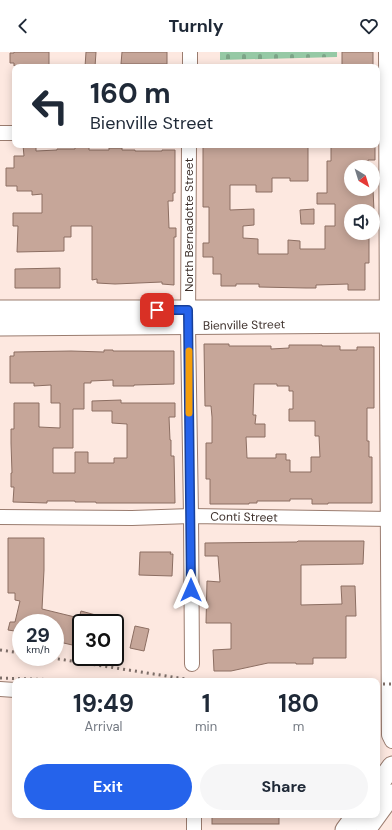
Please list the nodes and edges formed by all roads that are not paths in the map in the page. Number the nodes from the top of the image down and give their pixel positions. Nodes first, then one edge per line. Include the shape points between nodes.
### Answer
1 (190, 52) edge
2 (386, 52) edge
3 (190, 64) edge
4 (385, 132) edge
5 (0, 133) edge
6 (12, 133) edge
7 (189, 148) edge
8 (0, 310) edge
9 (389, 316) edge
10 (188, 317) junction
11 (0, 326) edge
12 (191, 516) junction
13 (0, 517) edge
14 (390, 519) edge
15 (192, 664) dead end
16 (0, 690) edge
17 (12, 690) edge
18 (383, 690) edge
19 (392, 741) edge
20 (392, 766) edge
21 (380, 783) edge
22 (392, 794) edge
23 (380, 811) edge
24 (194, 818) edge
25 (354, 818) edge
26 (375, 818) edge
27 (194, 830) edge
28 (344, 830) edge
29 (366, 830) edge

1 - 3 street
2 - 4 street
4 - 9 street
5 - 6 street
7 - 10 street, North Bernadotte Street
8 - 10 street, Bienville Street
9 - 10 street, Bienville Street
9 - 14 street
10 - 11 street, Bienville Street
10 - 12 street, North Bernadotte Street
12 - 13 street, Conti Street
12 - 14 street, Conti Street
12 - 15 street, North Bernadotte Street
14 - 18 street
16 - 17 street
18 - 19 street
20 - 21 street
22 - 23 street
24 - 27 street
25 - 28 street
26 - 29 street

